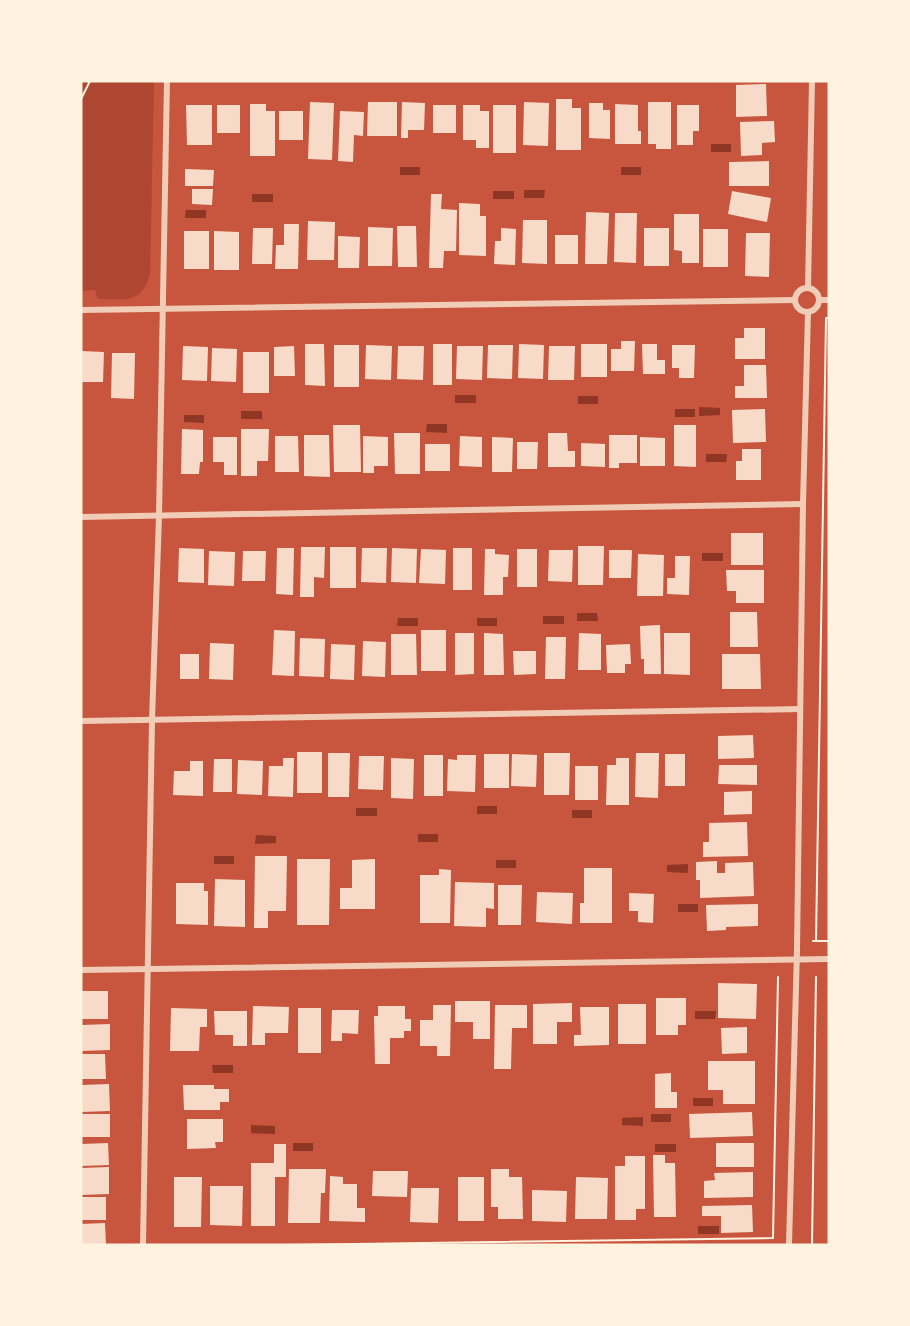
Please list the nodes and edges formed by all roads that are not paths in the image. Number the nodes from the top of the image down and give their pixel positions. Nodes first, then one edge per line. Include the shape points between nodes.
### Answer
1 (167, 81) edge
2 (812, 81) edge
3 (808, 288) junction
4 (795, 300) junction
5 (820, 300) junction
6 (829, 300) edge
7 (162, 309) junction
8 (81, 310) edge
9 (808, 312) junction
10 (802, 504) junction
11 (159, 516) junction
12 (81, 517) edge
13 (801, 709) junction
14 (152, 720) junction
15 (81, 721) edge
16 (829, 959) edge
17 (796, 960) junction
18 (147, 968) junction
19 (81, 970) edge
20 (143, 1245) edge
21 (789, 1245) edge

1 - 7 street
2 - 3 street
3 - 4 street via 797,293
3 - 5 street via 815,290
4 - 7 street
4 - 9 street via 797,308
5 - 6 street
5 - 9 street via 815,310
7 - 8 street
7 - 11 street
9 - 10 street
10 - 11 street
10 - 13 street
11 - 12 street
11 - 14 street
13 - 14 street
13 - 17 street
14 - 15 street
14 - 18 street
16 - 17 street
17 - 18 street
17 - 21 street
18 - 19 street
18 - 20 street

